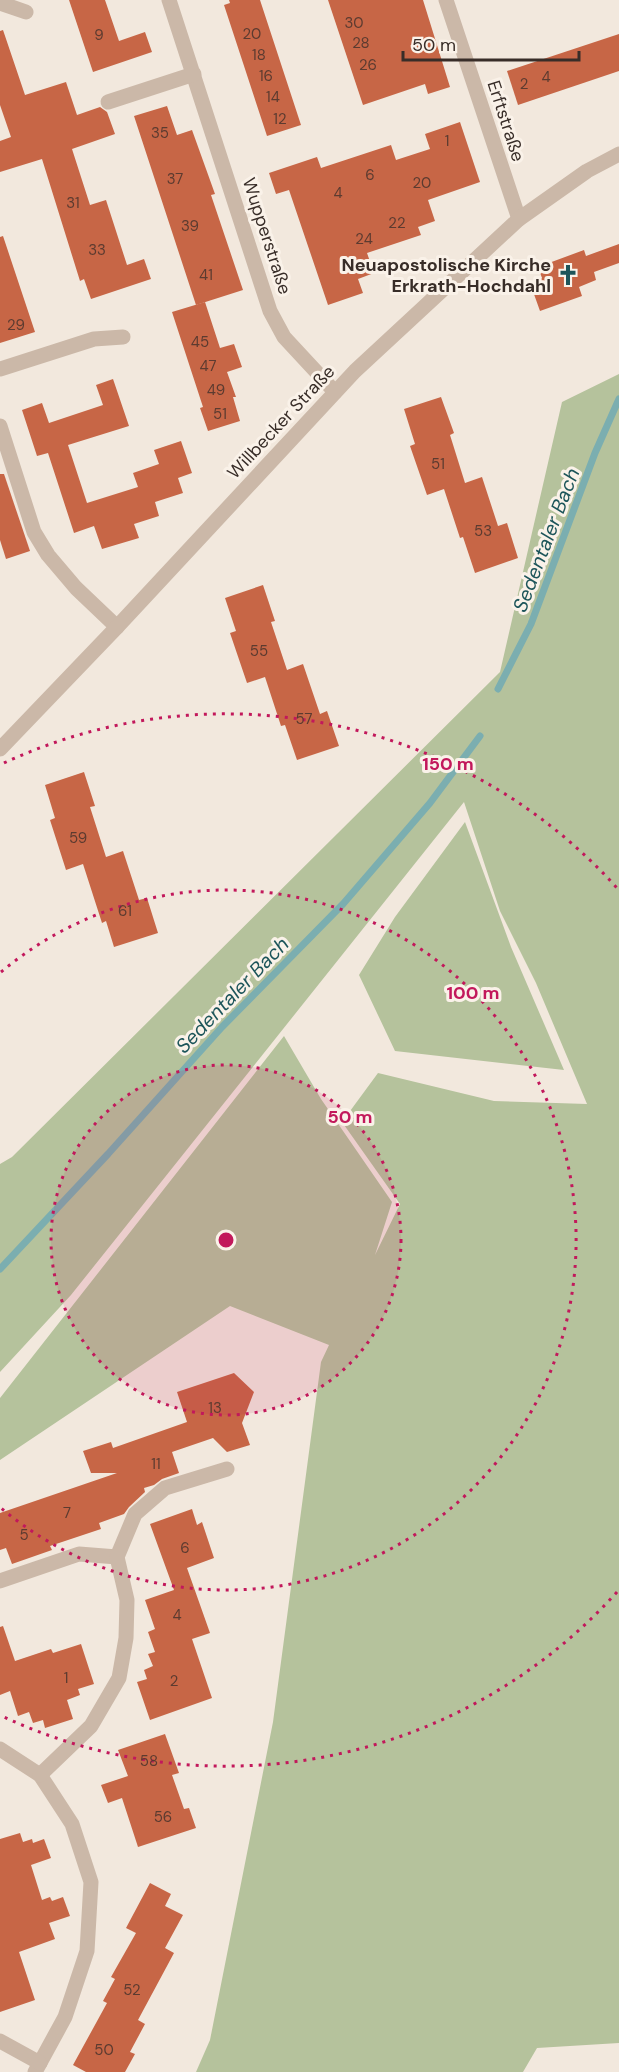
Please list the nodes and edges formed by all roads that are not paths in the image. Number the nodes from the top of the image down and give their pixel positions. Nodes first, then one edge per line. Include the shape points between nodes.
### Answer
1 (169, 0) edge
2 (446, 0) edge
3 (0, 3) edge
4 (26, 12) dead end
5 (194, 74) junction
6 (108, 102) dead end
7 (619, 154) edge
8 (519, 219) junction
9 (123, 337) dead end
10 (0, 369) edge
11 (335, 392) junction
12 (0, 426) edge
13 (117, 627) junction
14 (0, 749) edge
15 (227, 1469) dead end
16 (117, 1557) junction
17 (0, 1581) edge
18 (0, 1749) edge
19 (40, 1775) junction
20 (0, 2041) edge
21 (38, 2067) edge

1 - 5 street, Wupperstraße
2 - 8 street, Erftstraße
3 - 4 street
5 - 6 street
5 - 11 street, Wupperstraße via 270,311 284,338
7 - 8 street, Willbecker Straße via 587,171
8 - 11 street, Willbecker Straße
9 - 10 street via 94,339
11 - 13 street, Willbecker Straße
12 - 13 street via 34,532 76,588
13 - 14 street, Willbecker Straße
15 - 16 street via 165,1488 135,1514
16 - 17 street via 80,1554
16 - 19 street via 127,1600 119,1678 91,1726
18 - 19 street
19 - 21 street via 72,1824 91,1882 87,1951 64,2017
20 - 21 street

